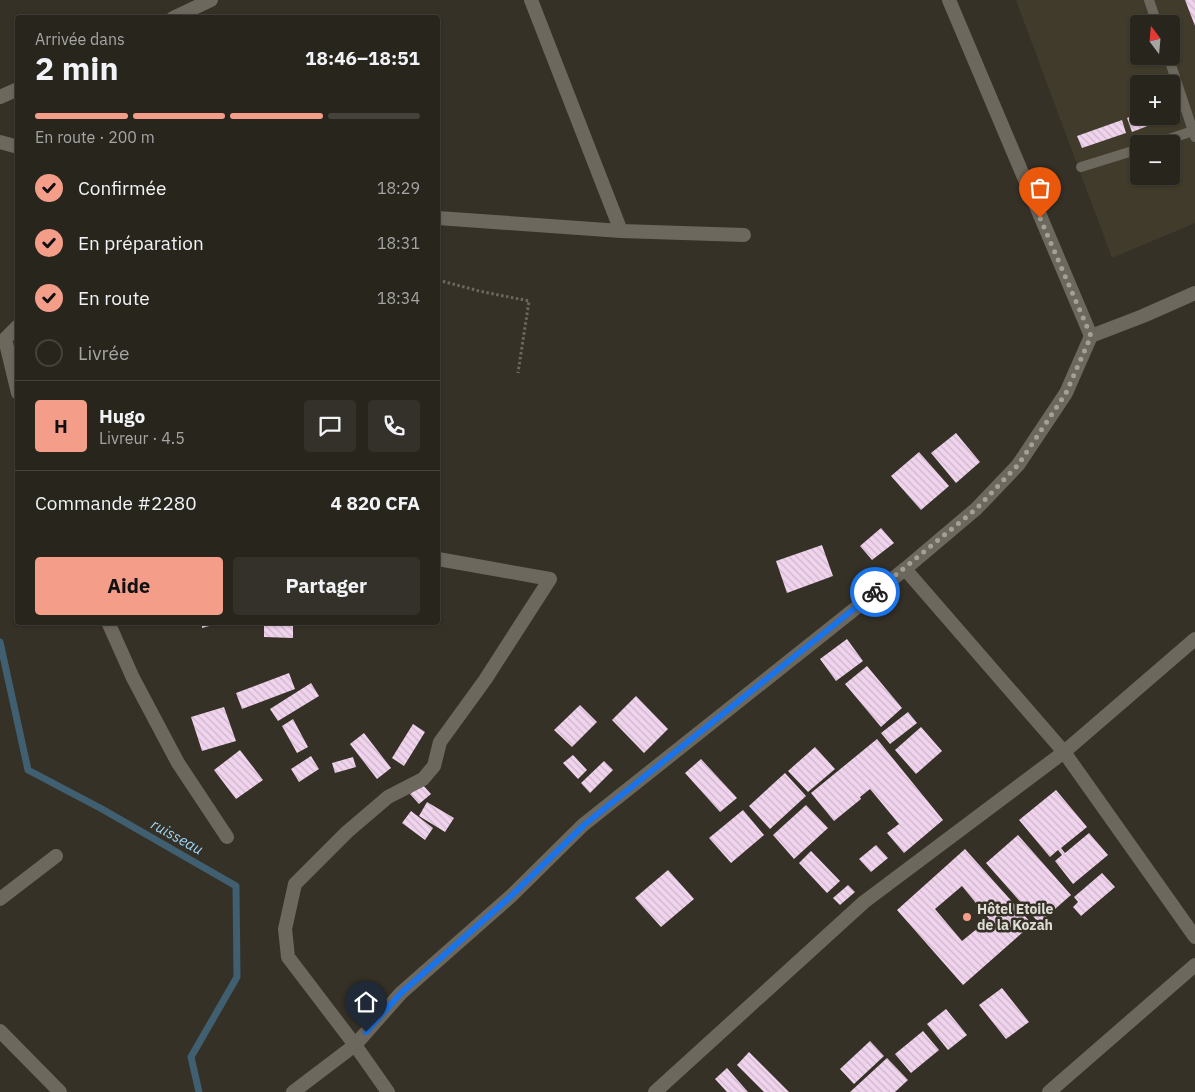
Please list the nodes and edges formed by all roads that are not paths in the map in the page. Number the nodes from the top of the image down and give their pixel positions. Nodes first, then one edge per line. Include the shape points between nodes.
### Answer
1 (211, 0) edge
2 (532, 0) edge
3 (949, 0) edge
4 (1149, 0) edge
5 (179, 15) edge
6 (1154, 15) edge
7 (1171, 65) edge
8 (15, 90) edge
9 (0, 97) edge
10 (1194, 134) edge
11 (1180, 138) edge
12 (0, 142) edge
13 (15, 146) edge
14 (1130, 152) edge
15 (1081, 167) dead end
16 (440, 218) edge
17 (621, 231) junction
18 (744, 235) dead end
19 (1195, 293) edge
20 (15, 329) edge
21 (1091, 336) junction
22 (15, 381) edge
23 (440, 558) edge
24 (905, 569) junction
25 (109, 625) edge
26 (1195, 639) edge
27 (1064, 752) junction
28 (227, 837) dead end
29 (56, 856) dead end
30 (0, 899) edge
31 (1195, 937) edge
32 (1195, 965) edge
33 (0, 1031) edge
34 (355, 1045) junction
35 (60, 1092) edge
36 (293, 1092) edge
37 (388, 1092) edge
38 (655, 1092) edge
39 (1049, 1092) edge

1 - 5 street
2 - 17 street
3 - 21 street
4 - 6 lane
7 - 10 lane
8 - 9 street
10 - 11 lane
12 - 13 street
14 - 15 lane
16 - 17 street
17 - 18 street
19 - 21 street
20 - 22 street via 5,339
21 - 24 street via 1066,393 1018,465 976,509
23 - 34 street via 550,579 486,680 440,742 434,766 423,779 388,797 295,884 285,929 288,957
24 - 27 street
24 - 34 street via 584,825 511,896 401,993
25 - 28 street via 178,763
26 - 27 street
27 - 31 street
27 - 38 street via 864,902
29 - 30 street
32 - 39 street
33 - 35 street
34 - 36 street
34 - 37 street

